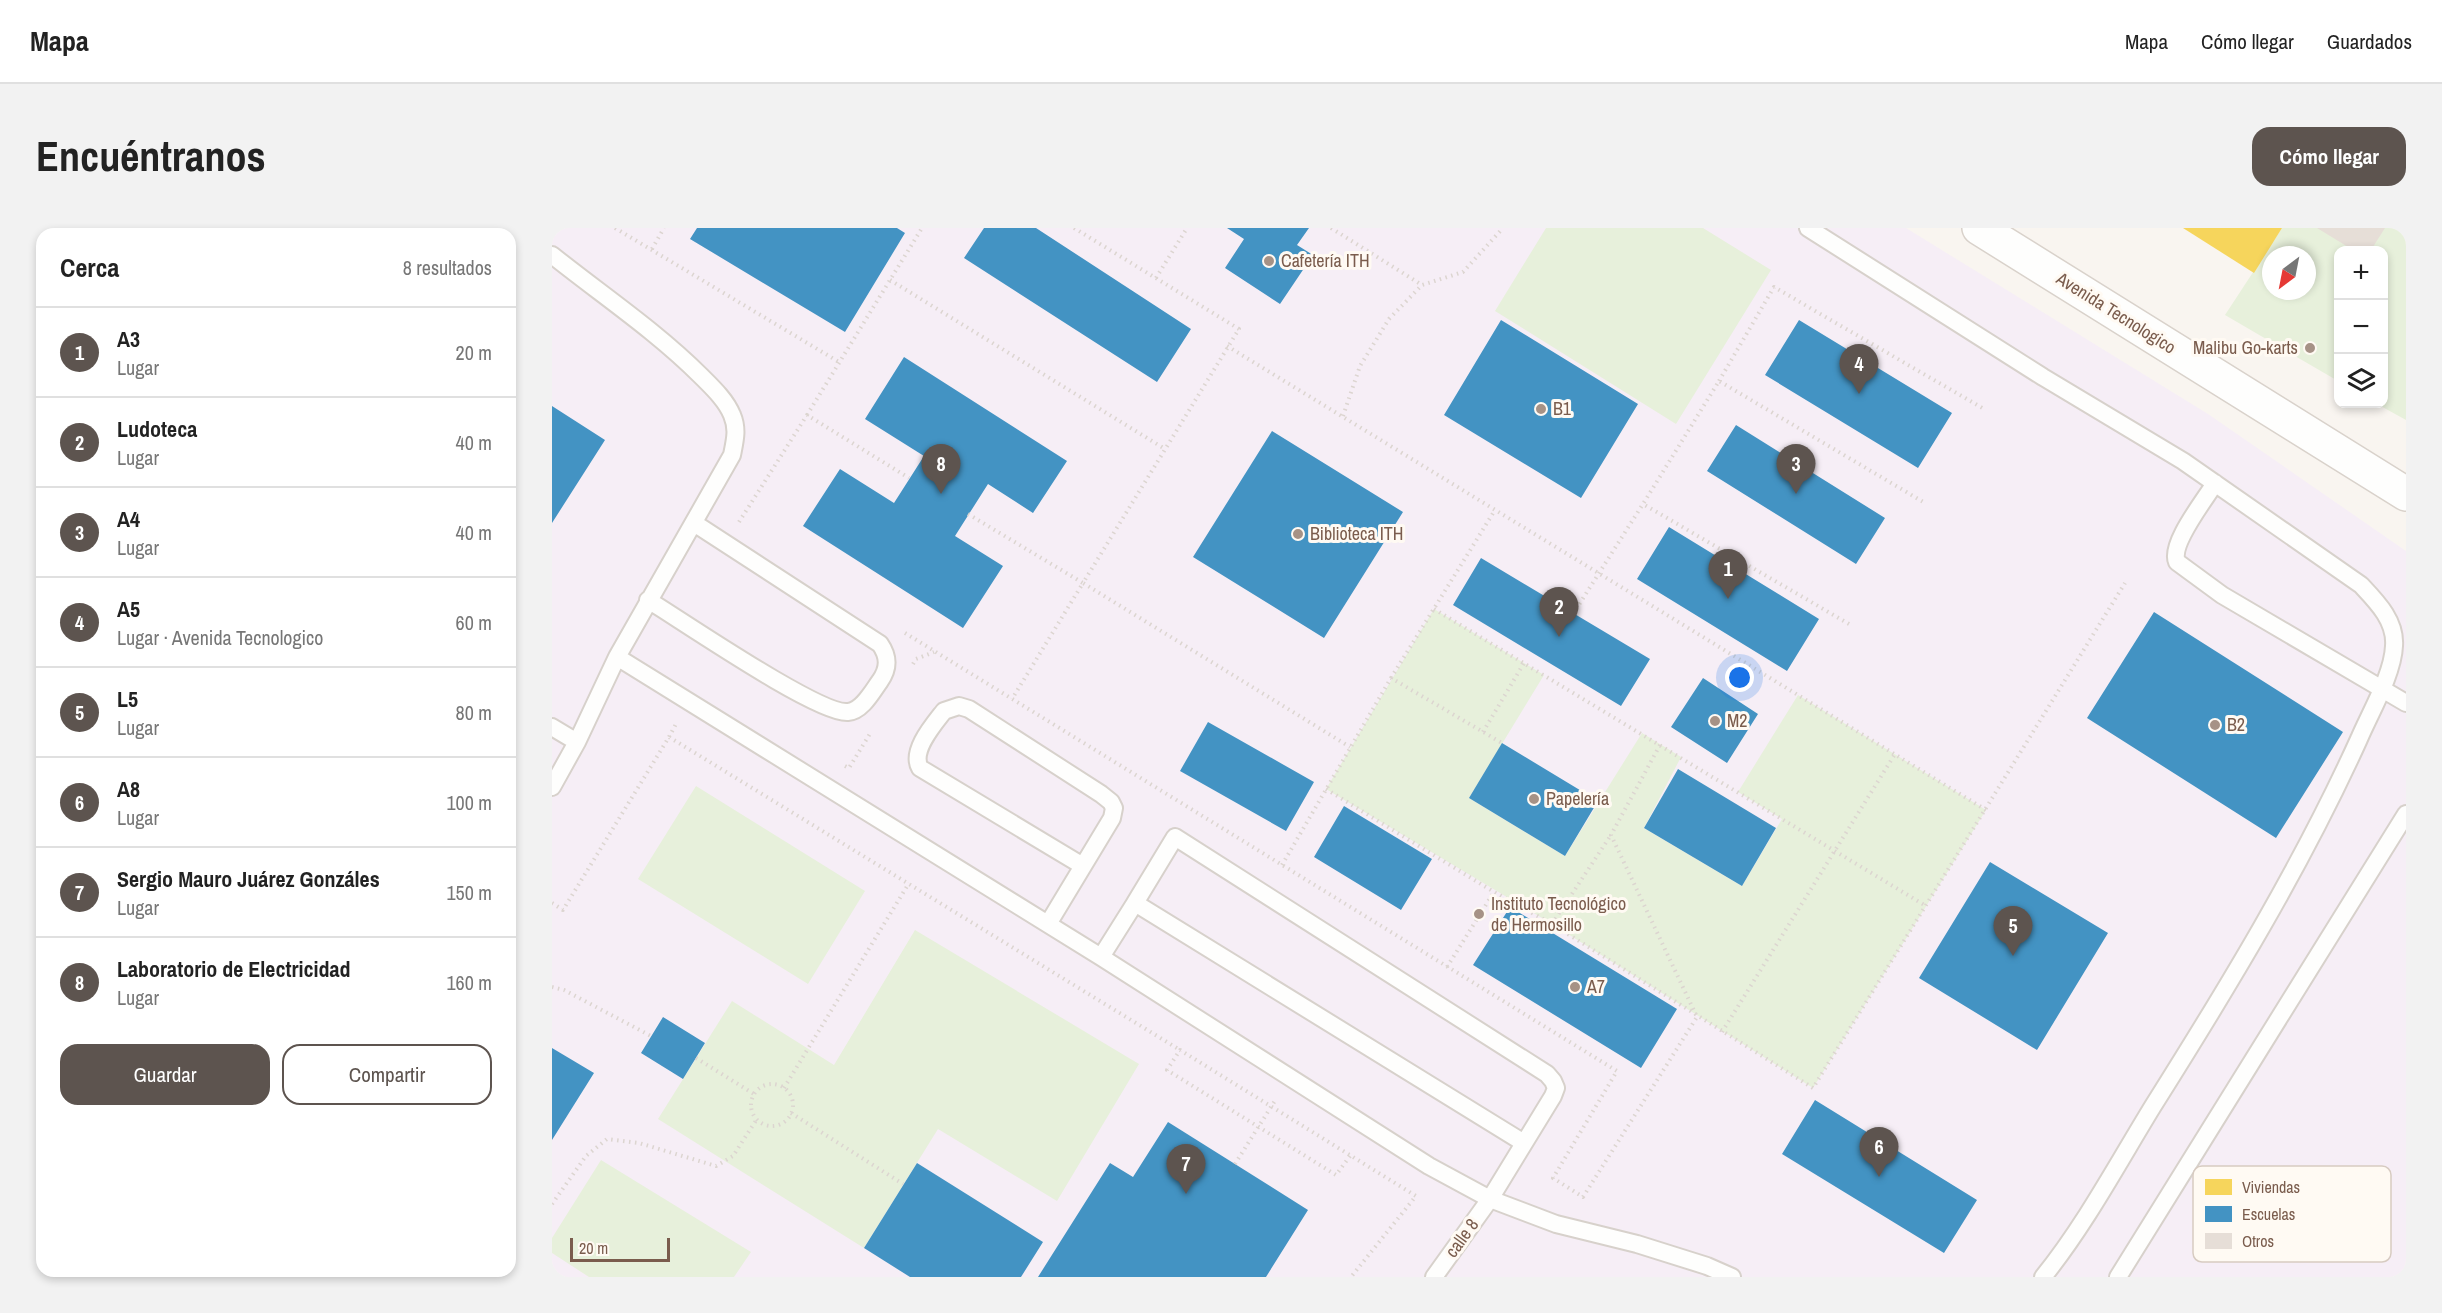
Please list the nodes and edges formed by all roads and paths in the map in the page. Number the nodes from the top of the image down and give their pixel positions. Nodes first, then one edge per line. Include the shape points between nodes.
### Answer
1 (615, 228) edge
2 (664, 228) edge
3 (922, 228) edge
4 (1074, 228) edge
5 (1187, 228) edge
6 (1331, 228) edge
7 (1503, 228) edge
8 (1808, 228) edge
9 (1979, 228) edge
10 (652, 249) junction
11 (552, 255) edge
12 (1156, 278) junction
13 (890, 280) junction
14 (1422, 285) junction
15 (1227, 346) junction
16 (839, 362) junction
17 (1719, 381) junction
18 (1984, 409) dead end
19 (807, 415) junction
20 (1343, 416) junction
21 (1165, 449) junction
22 (909, 478) dead end
23 (2216, 483) junction
24 (2406, 494) edge
25 (1925, 503) dead end
26 (1643, 504) junction
27 (1495, 510) junction
28 (968, 514) dead end
29 (694, 523) junction
30 (735, 529) dead end
31 (1597, 574) junction
32 (1083, 583) junction
33 (2125, 583) dead end
34 (648, 600) junction
35 (1434, 609) junction
36 (1573, 614) dead end
37 (1849, 624) dead end
38 (617, 657) junction
39 (1524, 663) junction
40 (1391, 678) junction
41 (2381, 688) junction
42 (1012, 699) dead end
43 (2406, 703) edge
44 (552, 727) edge
45 (1483, 732) junction
46 (577, 742) junction
47 (1502, 743) dead end
48 (1660, 744) junction
49 (1350, 747) junction
50 (1894, 754) junction
51 (552, 787) edge
52 (1326, 789) junction
53 (1986, 810) junction
54 (2406, 813) edge
55 (1611, 835) junction
56 (1834, 850) junction
57 (1083, 866) junction
58 (1282, 866) dead end
59 (909, 883) junction
60 (1494, 892) junction
61 (552, 903) edge
62 (1135, 903) junction
63 (1926, 906) junction
64 (1048, 924) junction
65 (1551, 924) junction
66 (1101, 957) junction
67 (1447, 967) dead end
68 (552, 987) edge
69 (1697, 1017) junction
70 (1722, 1032) junction
71 (651, 1036) dead end
72 (1180, 1050) junction
73 (696, 1058) dead end
74 (1289, 1077) junction
75 (784, 1088) junction
76 (754, 1094) junction
77 (1271, 1107) junction
78 (791, 1113) junction
79 (757, 1119) junction
80 (1258, 1127) junction
81 (1524, 1143) junction
82 (1350, 1156) junction
83 (1235, 1164) dead end
84 (1553, 1178) dead end
85 (903, 1184) dead end
86 (1490, 1199) junction
87 (552, 1204) edge
88 (1351, 1277) edge
89 (1434, 1277) edge
90 (1732, 1277) edge
91 (2043, 1277) edge
92 (2118, 1277) edge

1 - 10 path
2 - 10 path
3 - 13 path
4 - 12 path
5 - 12 path
6 - 14 path
7 - 14 path via 1463,272
8 - 23 lane
9 - 24 street, Avenida Tecnologico
10 - 16 path
11 - 29 lane via 688,363 732,412 737,430 732,455
12 - 15 path via 1239,328
13 - 16 path
13 - 21 path
14 - 20 path via 1389,319 1360,366
15 - 20 path
15 - 21 path
16 - 19 path
17 - 18 path via 1774,287
17 - 25 path
17 - 26 path
19 - 22 path
19 - 30 path
20 - 27 path
21 - 32 path
23 - 41 lane via 2361,585 2381,606 2395,644 2392,665
23 - 41 lane via 2175,549 2177,562 2222,595
26 - 31 path
26 - 37 path
27 - 31 path
27 - 35 path
28 - 32 path
29 - 34 lane
29 - 34 lane via 880,644 887,653 883,676 859,708 838,712 792,689
31 - 36 path
31 - 50 path
32 - 42 path
32 - 49 path
33 - 53 path
34 - 38 lane
35 - 39 path
35 - 40 path
38 - 46 lane
38 - 64 lane
39 - 45 path
39 - 48 path
40 - 45 path
40 - 49 path
41 - 43 lane
41 - 91 lane via 2321,818 2249,950
44 - 46 lane
45 - 47 path
46 - 51 lane
48 - 55 path
48 - 56 path
49 - 52 path
50 - 53 path
50 - 56 path
52 - 58 path
52 - 60 path
53 - 63 path
54 - 92 lane
55 - 65 path
55 - 69 path
56 - 63 path
56 - 70 path
57 - 57 lane via 1112,818 1111,802 969,709 959,706 944,711 920,750 920,768
57 - 64 lane
59 - 61 path via 669,737 563,910
59 - 72 path
59 - 75 path
60 - 65 path
60 - 67 path
62 - 66 lane
62 - 81 lane
62 - 81 lane, calle 8 via 1175,837 1547,1074 1556,1088
63 - 70 path via 1813,1088
64 - 66 lane
65 - 69 path
66 - 74 lane
68 - 71 path
69 - 70 path
69 - 84 path via 1583,1197
72 - 77 path
72 - 80 path via 1167,1070
73 - 76 path
74 - 77 path
74 - 86 lane via 1429,1166
75 - 76 path via 771,1084
75 - 78 path via 792,1099
76 - 79 path via 751,1107
77 - 80 path
77 - 82 path
78 - 79 path via 776,1125
78 - 85 path
79 - 87 path via 733,1156 716,1166 639,1143 607,1140 585,1156
80 - 82 path via 1336,1175
80 - 83 path
81 - 86 lane, calle 8
82 - 88 path via 1416,1196
86 - 89 lane, calle 8
86 - 90 lane via 1556,1224 1647,1247

